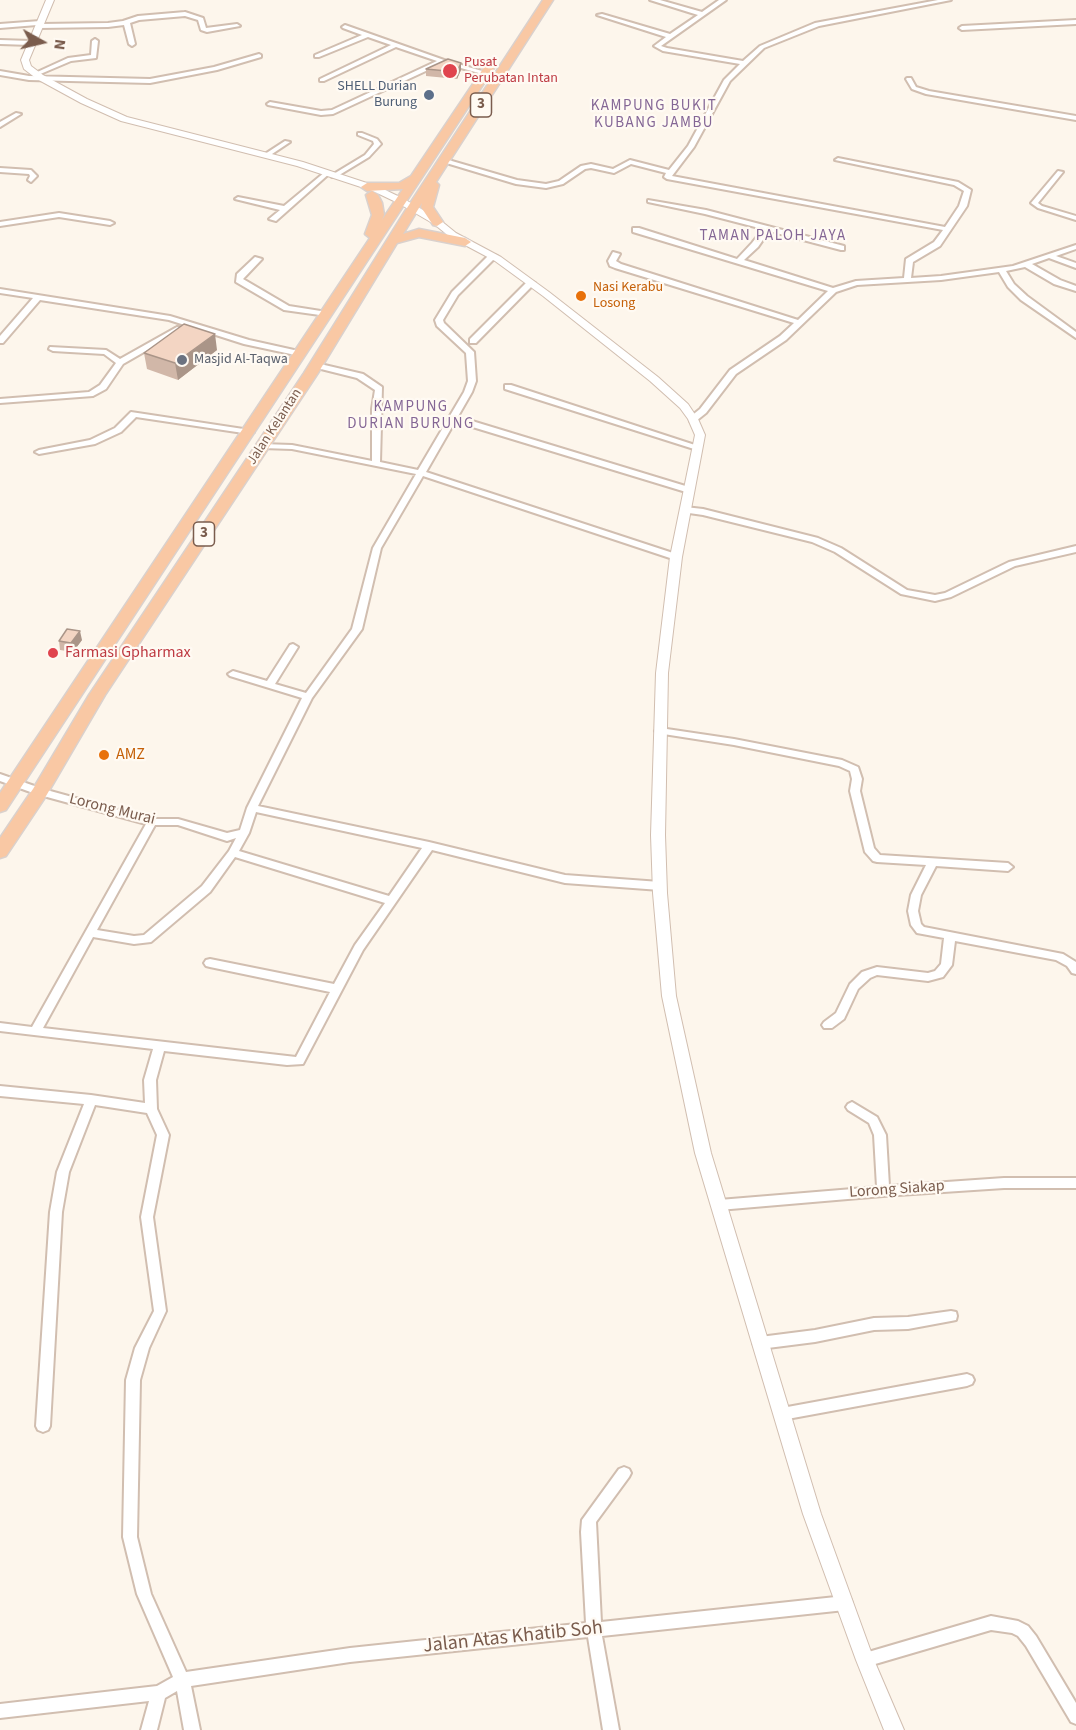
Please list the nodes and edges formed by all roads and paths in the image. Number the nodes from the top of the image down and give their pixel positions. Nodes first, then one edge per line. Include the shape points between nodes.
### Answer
1 (50, 0) edge
2 (535, 0) edge
3 (548, 0) edge
4 (653, 0) edge
5 (723, 0) edge
6 (948, 0) edge
7 (703, 14) junction
8 (600, 15) dead end
9 (124, 22) junction
10 (1076, 22) edge
11 (39, 24) junction
12 (0, 26) edge
13 (237, 26) dead end
14 (345, 27) dead end
15 (962, 28) dead end
16 (367, 35) junction
17 (669, 36) junction
18 (95, 41) dead end
19 (0, 42) edge
20 (31, 43) junction
21 (132, 44) dead end
22 (396, 45) junction
23 (259, 56) dead end
24 (317, 56) dead end
25 (442, 61) junction
26 (744, 63) junction
27 (0, 73) edge
28 (486, 73) junction
29 (38, 75) junction
30 (909, 79) dead end
31 (322, 80) dead end
32 (270, 104) dead end
33 (18, 114) dead end
34 (1076, 118) edge
35 (0, 125) edge
36 (360, 134) dead end
37 (287, 142) dead end
38 (267, 155) junction
39 (838, 160) dead end
40 (445, 161) junction
41 (0, 170) edge
42 (438, 172) junction
43 (669, 172) junction
44 (1060, 172) dead end
45 (331, 174) junction
46 (415, 179) junction
47 (31, 180) dead end
48 (365, 189) junction
49 (238, 199) dead end
50 (650, 201) dead end
51 (405, 208) junction
52 (286, 209) junction
53 (1076, 218) edge
54 (273, 219) dead end
55 (437, 222) junction
56 (110, 223) dead end
57 (0, 224) edge
58 (766, 228) junction
59 (947, 229) junction
60 (636, 230) dead end
61 (459, 238) junction
62 (395, 240) junction
63 (1076, 247) edge
64 (841, 248) dead end
65 (616, 254) dead end
66 (493, 256) junction
67 (1052, 257) junction
68 (258, 259) dead end
69 (740, 260) junction
70 (360, 261) junction
71 (1028, 265) junction
72 (1076, 266) edge
73 (1001, 270) junction
74 (907, 281) junction
75 (531, 283) junction
76 (1076, 289) edge
77 (833, 290) junction
78 (0, 291) edge
79 (39, 296) junction
80 (324, 314) junction
81 (800, 322) junction
82 (188, 324) junction
83 (1076, 336) edge
84 (0, 341) edge
85 (473, 341) dead end
86 (53, 349) dead end
87 (300, 354) junction
88 (120, 362) junction
89 (313, 368) junction
90 (279, 387) junction
91 (508, 387) dead end
92 (0, 401) edge
93 (693, 419) junction
94 (469, 423) dead end
95 (250, 432) junction
96 (262, 446) junction
97 (697, 447) junction
98 (39, 452) dead end
99 (376, 464) junction
100 (421, 473) junction
101 (689, 490) junction
102 (685, 510) junction
103 (1076, 549) edge
104 (676, 557) junction
105 (293, 647) dead end
106 (233, 674) dead end
107 (270, 685) junction
108 (308, 697) junction
109 (660, 731) junction
110 (8, 780) edge
111 (40, 792) junction
112 (0, 806) edge
113 (252, 807) junction
114 (152, 822) junction
115 (244, 833) junction
116 (429, 846) junction
117 (0, 852) edge
118 (233, 853) junction
119 (933, 861) junction
120 (1008, 867) dead end
121 (660, 886) junction
122 (392, 901) junction
123 (90, 933) junction
124 (950, 936) junction
125 (210, 963) dead end
126 (1076, 970) edge
127 (336, 989) junction
128 (828, 1025) dead end
129 (0, 1027) edge
130 (35, 1032) junction
131 (160, 1045) junction
132 (0, 1091) edge
133 (91, 1100) junction
134 (852, 1107) dead end
135 (151, 1109) junction
136 (1076, 1183) edge
137 (882, 1191) junction
138 (719, 1205) junction
139 (951, 1316) dead end
140 (760, 1343) junction
141 (967, 1380) dead end
142 (782, 1414) junction
143 (43, 1426) dead end
144 (624, 1473) dead end
145 (844, 1603) junction
146 (594, 1630) junction
147 (865, 1660) junction
148 (182, 1680) junction
149 (159, 1693) junction
150 (0, 1711) edge
151 (1076, 1717) edge
152 (149, 1730) edge
153 (192, 1730) edge
154 (611, 1730) edge
155 (894, 1730) edge

1 - 11 street
2 - 28 highway, Jalan Kelantan / 3
3 - 40 highway, Jalan Kelantan / 3
4 - 7 street
5 - 7 street
6 - 26 street via 812,25 762,47
7 - 17 street
8 - 17 street
9 - 11 street
9 - 13 street via 185,14 201,19 203,29 207,30
9 - 21 street
10 - 15 street
11 - 12 street
11 - 20 street
14 - 16 street
16 - 22 street
16 - 24 street
17 - 26 street via 659,43 659,49
18 - 29 street via 94,57 75,58
19 - 20 street
20 - 29 street via 25,60 27,67
22 - 25 street
22 - 31 street
23 - 29 street via 150,81
25 - 28 street
25 - 32 street via 318,116
26 - 43 street via 727,80 689,152
27 - 29 street via 29,78
28 - 46 highway, Jalan Kelantan / 3
29 - 38 street via 124,119
30 - 34 street via 910,86 928,93
33 - 35 street
36 - 45 street via 378,144 367,156
37 - 38 street
38 - 45 street
39 - 59 street via 964,185 968,193
40 - 42 highway, Jalan Kelantan / 3
40 - 43 street via 516,182 546,186 561,183 583,167 591,166 614,171 630,162
41 - 47 street via 31,172
42 - 51 highway, Jalan Kelantan / 3
42 - 55 highway via 427,207
43 - 59 street via 667,177 672,180
44 - 53 street via 1034,203
45 - 48 street
45 - 52 street
46 - 48 highway via 402,186
46 - 51 highway, Jalan Kelantan / 3
48 - 51 street
48 - 70 highway via 378,215
49 - 52 street
50 - 58 street
51 - 55 street
51 - 61 street
51 - 62 highway, Jalan Kelantan / 3
51 - 70 highway, Jalan Kelantan / 3
52 - 54 street
55 - 61 street
56 - 57 street via 59,215
58 - 64 street
58 - 69 street
59 - 74 street via 937,244 909,261
60 - 69 street
61 - 62 highway via 419,233
61 - 66 street
62 - 89 highway, Jalan Kelantan / 3
63 - 67 street
65 - 81 street via 612,261 618,267
66 - 75 street
66 - 100 street via 455,294 439,320 470,352 472,381
67 - 71 street
67 - 72 street
68 - 80 street via 239,280 287,308
69 - 77 street
70 - 80 highway, Jalan Kelantan / 3
71 - 73 street
71 - 76 street
73 - 74 street
73 - 83 street via 1024,298
74 - 77 street via 856,283
75 - 85 street
75 - 93 street via 654,379 684,405
77 - 81 street
78 - 79 street
79 - 82 street
79 - 84 street
80 - 87 highway, Jalan Kelantan / 3
81 - 93 street via 733,372
82 - 87 street
82 - 88 street
86 - 88 street via 106,352
87 - 90 highway, Jalan Kelantan / 3
88 - 92 street via 103,387 90,393
89 - 90 highway via 288,387
89 - 96 highway, Jalan Kelantan / 3
89 - 99 street via 360,376 379,389
90 - 95 highway, Jalan Kelantan / 3
91 - 97 street
93 - 97 street via 700,435
94 - 101 street
95 - 98 street via 134,414 118,430 92,442
95 - 110 highway, Jalan Kelantan / 3
96 - 99 street via 291,447
96 - 111 highway, Jalan Kelantan / 3 via 97,695
97 - 101 street
99 - 100 street
100 - 104 street
100 - 108 street via 377,548 357,629
101 - 102 street
102 - 103 street via 815,540 904,592 935,598 1012,564
102 - 104 street
104 - 109 street via 662,673
105 - 107 street
106 - 107 street
107 - 108 street
108 - 113 street
109 - 119 street via 842,763 854,769 855,790 873,855
109 - 121 street
110 - 111 street, Lorong Murai
110 - 112 highway, Jalan Kelantan / 3
111 - 114 street, Lorong Murai
111 - 117 highway, Jalan Kelantan / 3
113 - 115 street
113 - 116 street
114 - 115 street, Lorong Murai via 178,822 227,837
114 - 123 street
115 - 118 street
116 - 121 street via 565,879
116 - 122 street
118 - 122 street
118 - 123 street via 206,889 147,939
119 - 120 street
119 - 124 street via 916,895 914,918 921,930
121 - 138 street via 669,996 703,1153
122 - 127 street
123 - 130 street
124 - 126 street via 1059,957
124 - 128 street via 946,965 939,974 928,977 877,971 866,975 854,987 840,1016
125 - 127 street
127 - 131 street via 299,1061
129 - 130 street
130 - 131 street
131 - 135 street via 150,1080
132 - 133 street
133 - 135 street
133 - 143 street via 63,1172 56,1212
134 - 137 street via 873,1120 880,1135
135 - 148 street via 163,1135 147,1217 160,1311 132,1380 130,1537 144,1594
136 - 137 street, Lorong Siakap
137 - 138 street, Lorong Siakap
138 - 140 street
139 - 140 street
140 - 142 street
141 - 142 street
142 - 145 street
144 - 146 street via 589,1520
145 - 146 street, Jalan Atas Khatib Soh
145 - 147 street
146 - 148 street, Jalan Atas Khatib Soh via 350,1655
146 - 154 street
147 - 151 street via 991,1623 1013,1626 1032,1641
147 - 155 street
148 - 149 street
148 - 153 street
149 - 150 street
149 - 152 street

